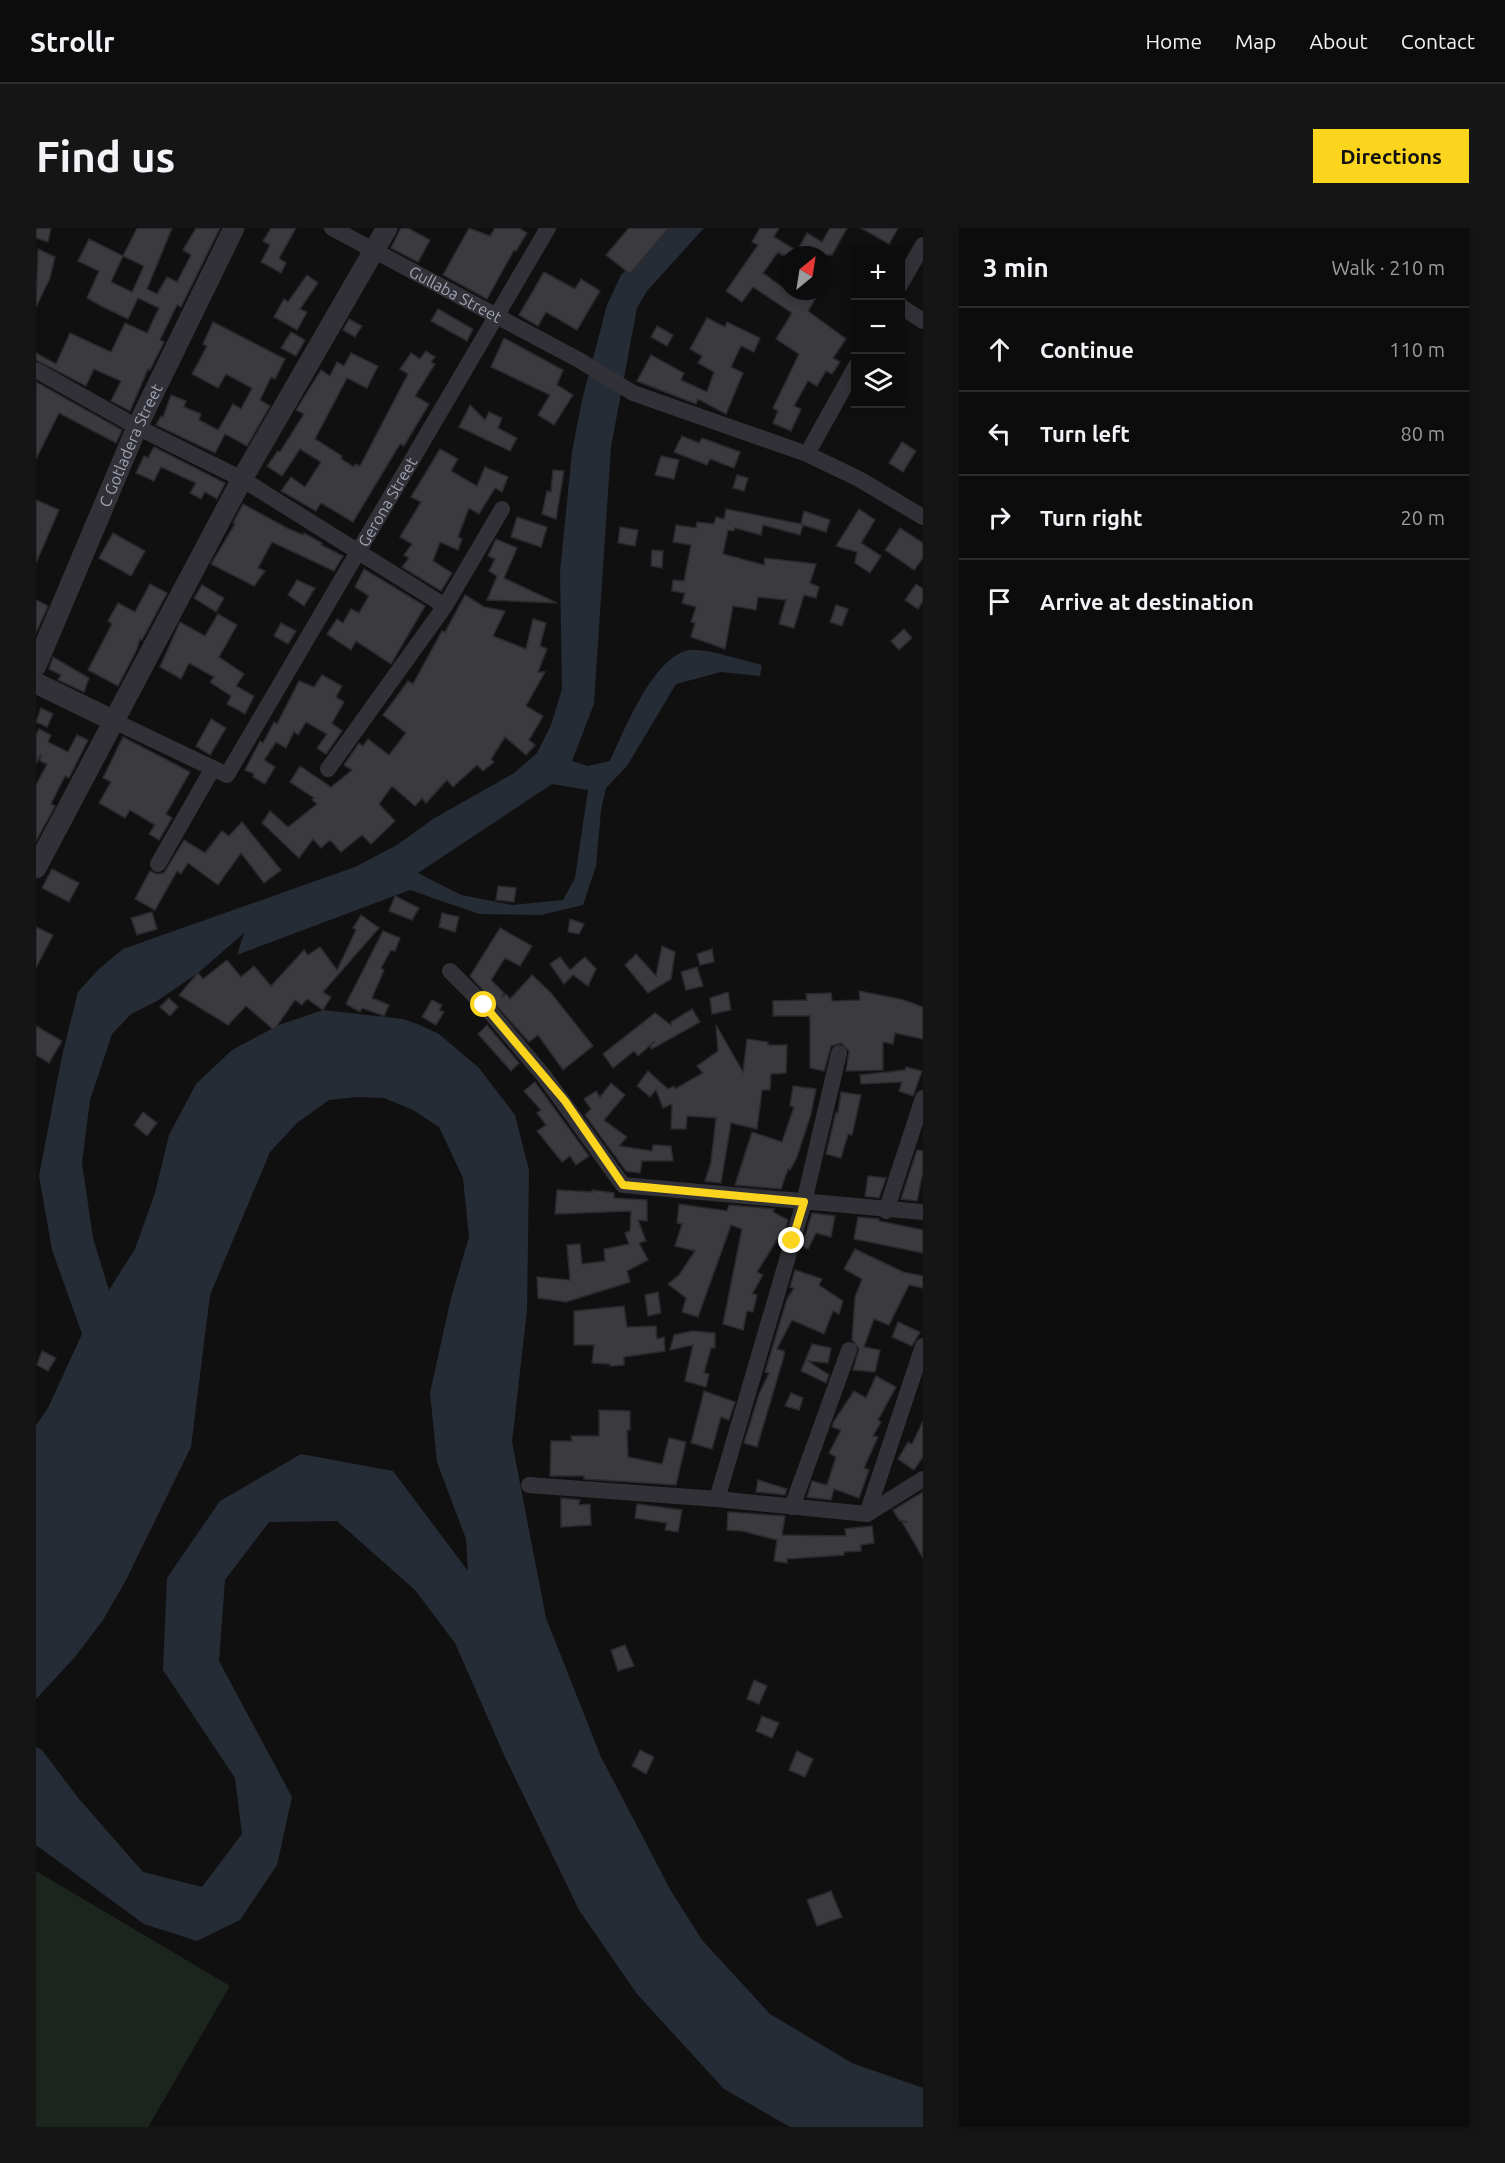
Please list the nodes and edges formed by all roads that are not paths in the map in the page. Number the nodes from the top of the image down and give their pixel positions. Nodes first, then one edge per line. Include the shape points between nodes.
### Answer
1 (234, 228) edge
2 (332, 228) edge
3 (387, 228) edge
4 (548, 228) edge
5 (923, 245) edge
6 (375, 251) junction
7 (905, 276) edge
8 (905, 309) edge
9 (497, 315) junction
10 (923, 321) edge
11 (36, 370) edge
12 (851, 373) edge
13 (137, 427) junction
14 (807, 454) junction
15 (242, 479) junction
16 (502, 509) dead end
17 (923, 517) edge
18 (357, 550) junction
19 (445, 606) junction
20 (36, 666) edge
21 (36, 684) edge
22 (114, 721) junction
23 (327, 769) dead end
24 (220, 772) junction
25 (158, 864) dead end
26 (36, 868) edge
27 (450, 971) dead end
28 (839, 1053) dead end
29 (923, 1098) edge
30 (804, 1202) junction
31 (886, 1210) junction
32 (923, 1212) edge
33 (923, 1346) edge
34 (849, 1350) dead end
35 (923, 1479) edge
36 (529, 1485) dead end
37 (717, 1499) junction
38 (792, 1507) junction
39 (867, 1514) junction

1 - 13 street, C Gotladera Street
2 - 6 street, Gullaba Street
3 - 6 street
4 - 9 street, Gerona Street
5 - 7 street
6 - 9 street, Gullaba Street
6 - 15 street
8 - 10 street
9 - 14 street, Gullaba Street via 633,393
9 - 18 street, Gerona Street
11 - 13 street
12 - 14 street
13 - 15 street
13 - 20 street, C Gotladera Street
14 - 17 street, Gullaba Street
15 - 18 street
15 - 22 street
16 - 19 street
18 - 19 street
18 - 24 street, Gerona Street
19 - 23 street
21 - 22 street
22 - 24 street
22 - 26 street
24 - 25 street, Gerona Street
27 - 30 street via 538,1068 623,1185
28 - 30 street
29 - 31 street
30 - 31 street
30 - 37 street
31 - 32 street
33 - 39 street
34 - 38 street
35 - 39 street
36 - 37 street
37 - 38 street
38 - 39 street

